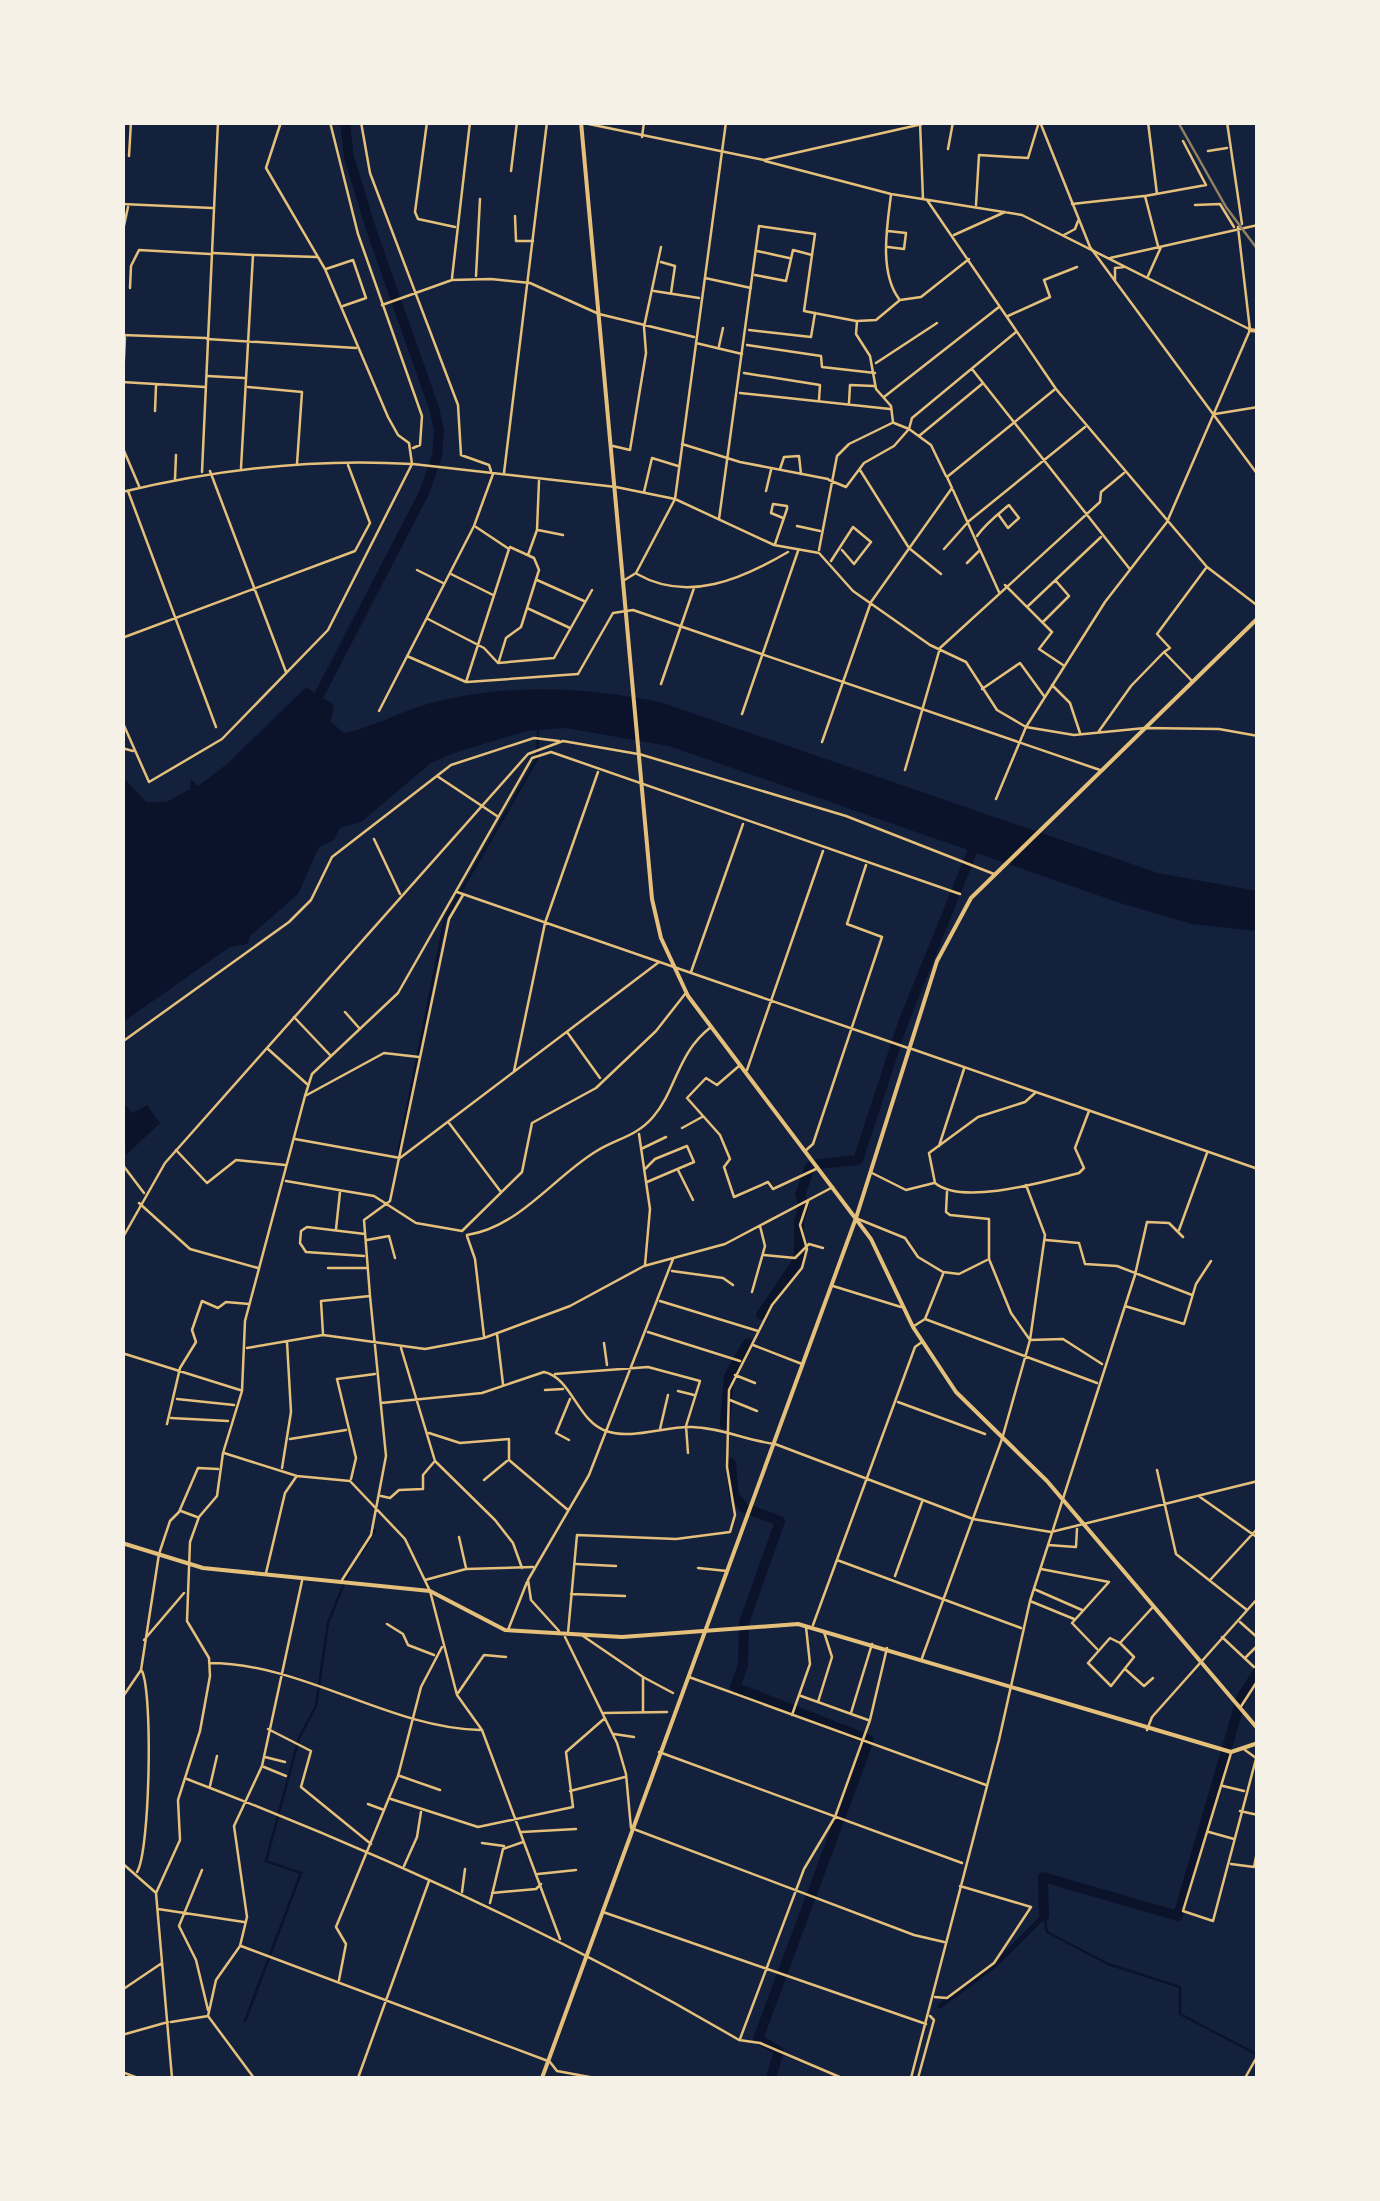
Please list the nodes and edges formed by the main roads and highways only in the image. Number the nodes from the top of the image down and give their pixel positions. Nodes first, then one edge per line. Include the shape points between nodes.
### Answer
1 (581, 123) edge
2 (1250, 330) road end
3 (1258, 332) edge
4 (1258, 618) edge
5 (856, 1218) junction
6 (122, 1544) edge
7 (706, 1633) junction
8 (1258, 1730) edge
9 (1258, 1744) edge
10 (542, 2078) edge

1 - 5 main road via 652,899 686,993
2 - 3 main road
4 - 5 main road via 996,872 956,921 937,961
5 - 7 main road
5 - 8 main road via 956,1392 1061,1498
6 - 7 main road via 188,1565 430,1592 507,1630 566,1636
7 - 9 main road via 813,1626 1147,1730 1231,1752
7 - 10 main road

